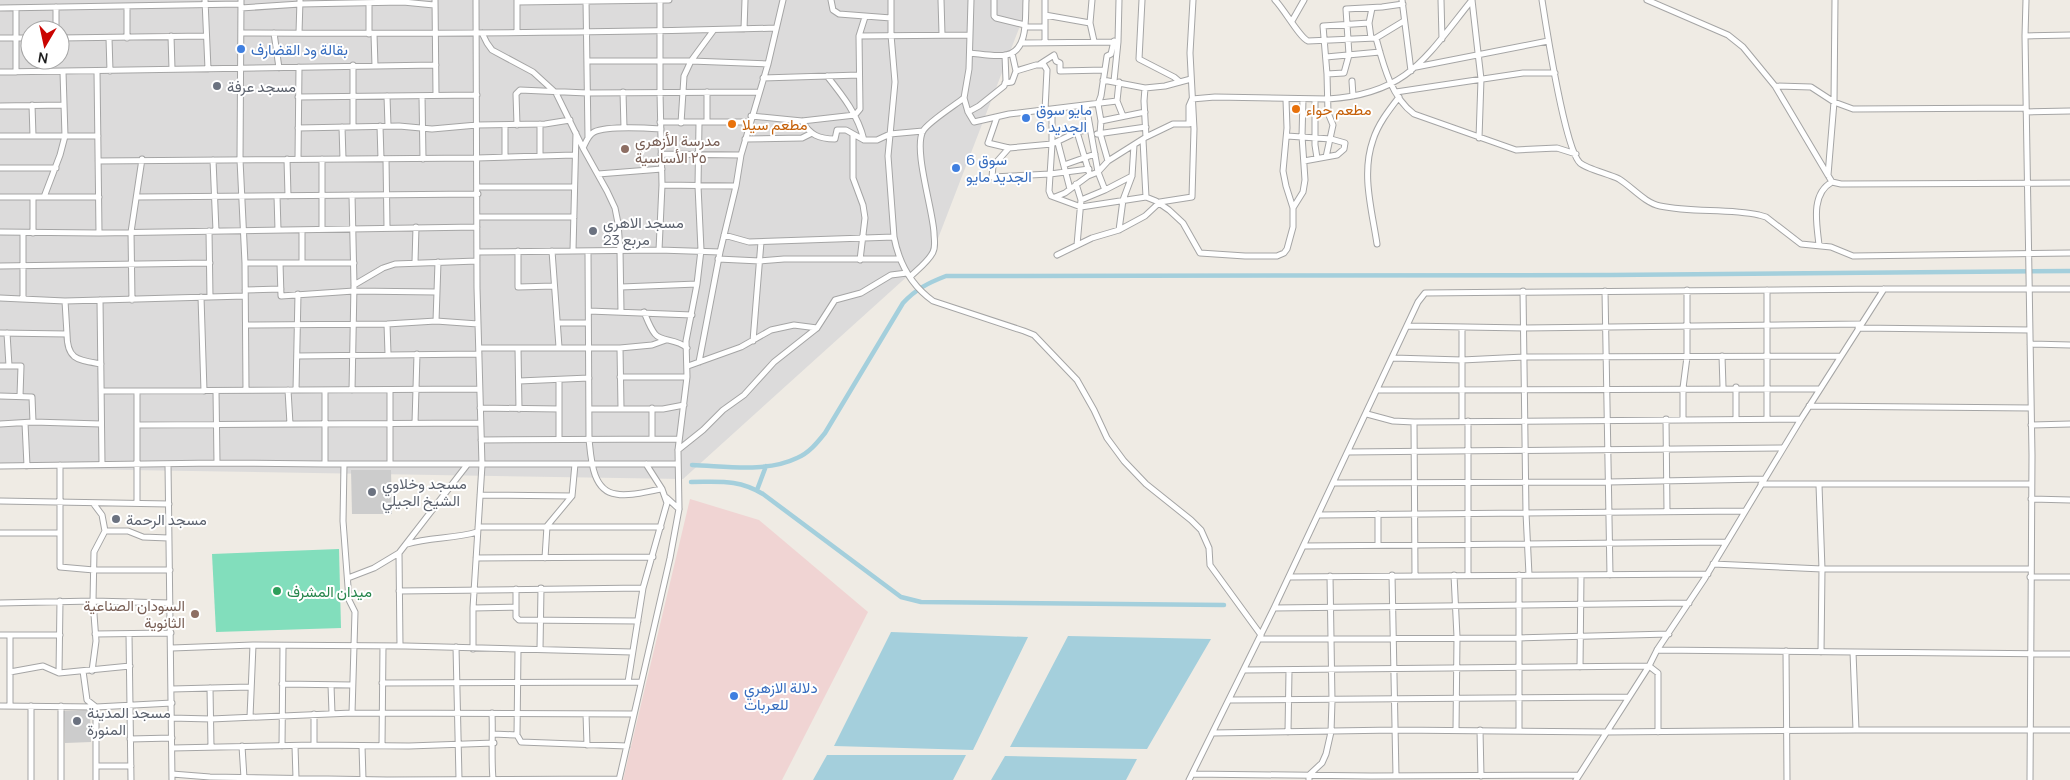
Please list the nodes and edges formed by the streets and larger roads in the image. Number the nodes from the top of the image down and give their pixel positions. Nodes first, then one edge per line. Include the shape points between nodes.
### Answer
1 (476, 0) edge
2 (586, 0) edge
3 (660, 0) edge
4 (669, 0) edge
5 (745, 0) edge
6 (783, 0) edge
7 (831, 0) edge
8 (891, 0) edge
9 (941, 0) edge
10 (971, 0) edge
11 (994, 0) edge
12 (1026, 0) edge
13 (1045, 0) edge
14 (1092, 0) edge
15 (1119, 0) edge
16 (1142, 0) edge
17 (1193, 0) edge
18 (1275, 0) edge
19 (1304, 0) edge
20 (1356, 0) edge
21 (1441, 0) edge
22 (1472, 0) edge
23 (1542, 0) edge
24 (1647, 0) edge
25 (1835, 0) edge
26 (2026, 0) edge
27 (517, 1) edge
28 (205, 2) edge
29 (300, 2) edge
30 (372, 2) edge
31 (434, 2) edge
32 (1402, 2) edge
33 (241, 4) edge
34 (127, 6) junction
35 (56, 7) junction
36 (0, 8) edge
37 (16, 8) junction
38 (1357, 8) junction
39 (1372, 8) junction
40 (1045, 15) junction
41 (865, 17) junction
42 (891, 18) junction
43 (56, 20) edge
44 (1292, 21) junction
45 (1404, 21) junction
46 (1369, 23) junction
47 (1090, 24) junction
48 (1346, 24) junction
49 (1025, 26) junction
50 (1045, 27) junction
51 (776, 28) junction
52 (744, 29) junction
53 (659, 30) junction
54 (713, 31) junction
55 (517, 32) junction
56 (587, 32) junction
57 (241, 33) junction
58 (274, 33) junction
59 (299, 33) junction
60 (435, 33) junction
61 (479, 33) junction
62 (371, 34) junction
63 (942, 34) junction
64 (970, 35) junction
65 (2070, 35) edge
66 (171, 36) junction
67 (206, 36) junction
68 (859, 36) junction
69 (891, 36) junction
70 (2025, 36) junction
71 (0, 38) edge
72 (16, 38) junction
73 (20, 38) edge
74 (70, 38) edge
75 (109, 38) junction
76 (127, 38) junction
77 (1374, 38) junction
78 (1442, 38) junction
79 (1348, 39) junction
80 (1324, 40) junction
81 (1094, 41) junction
82 (1116, 41) junction
83 (1548, 41) junction
84 (1045, 42) junction
85 (1020, 43) junction
86 (1380, 52) junction
87 (970, 53) junction
88 (1012, 53) junction
89 (1004, 55) junction
90 (1349, 55) junction
91 (1478, 55) junction
92 (1326, 57) junction
93 (587, 61) junction
94 (660, 61) junction
95 (691, 61) junction
96 (768, 64) junction
97 (1040, 64) junction
98 (436, 65) junction
99 (353, 66) junction
100 (375, 66) junction
101 (299, 67) junction
102 (279, 68) junction
103 (172, 69) junction
104 (208, 69) junction
105 (241, 69) junction
106 (1413, 69) junction
107 (1105, 70) junction
108 (97, 71) junction
109 (110, 71) junction
110 (1016, 71) junction
111 (0, 72) edge
112 (16, 72) junction
113 (63, 72) junction
114 (1327, 74) junction
115 (1554, 74) junction
116 (859, 75) junction
117 (826, 76) junction
118 (763, 78) junction
119 (1191, 79) junction
120 (1481, 79) junction
121 (1103, 80) junction
122 (1117, 81) junction
123 (1352, 81) dead end
124 (1180, 82) junction
125 (1005, 83) junction
126 (1392, 85) junction
127 (1775, 86) junction
128 (1145, 88) junction
129 (623, 92) junction
130 (660, 92) junction
131 (682, 92) junction
132 (707, 92) junction
133 (758, 92) junction
134 (556, 93) junction
135 (587, 93) junction
136 (1398, 94) junction
137 (436, 95) junction
138 (387, 96) junction
139 (422, 96) junction
140 (477, 96) junction
141 (1353, 96) junction
142 (298, 97) junction
143 (353, 97) junction
144 (964, 98) junction
145 (1192, 99) junction
146 (1303, 99) junction
147 (1316, 99) junction
148 (1328, 99) junction
149 (1286, 100) junction
150 (1117, 101) junction
151 (1834, 102) junction
152 (1086, 104) junction
153 (1098, 104) junction
154 (64, 105) junction
155 (0, 106) edge
156 (32, 106) junction
157 (1049, 110) junction
158 (2026, 110) junction
159 (2070, 111) edge
160 (968, 112) junction
161 (1145, 112) junction
162 (855, 115) junction
163 (751, 116) junction
164 (1123, 116) junction
165 (997, 117) junction
166 (570, 120) junction
167 (802, 121) junction
168 (1101, 121) junction
169 (707, 122) junction
170 (750, 122) junction
171 (681, 123) junction
172 (699, 123) junction
173 (540, 124) junction
174 (477, 125) junction
175 (505, 125) junction
176 (517, 125) junction
177 (380, 126) junction
178 (388, 126) junction
179 (660, 126) junction
180 (1146, 126) junction
181 (342, 127) junction
182 (353, 127) junction
183 (298, 128) junction
184 (624, 128) junction
185 (1090, 128) junction
186 (423, 129) junction
187 (923, 131) junction
188 (1077, 132) junction
189 (576, 133) junction
190 (1100, 133) junction
191 (810, 134) junction
192 (853, 134) junction
193 (890, 134) junction
194 (1092, 135) junction
195 (0, 136) edge
196 (33, 136) junction
197 (64, 136) junction
198 (98, 136) junction
199 (1287, 136) junction
200 (1302, 136) junction
201 (588, 137) junction
202 (1145, 138) junction
203 (1315, 138) junction
204 (1331, 138) junction
205 (1479, 138) junction
206 (745, 139) junction
207 (864, 140) junction
208 (1055, 144) junction
209 (1134, 145) junction
210 (583, 148) junction
211 (1008, 148) junction
212 (661, 154) junction
213 (1095, 154) junction
214 (1576, 154) junction
215 (574, 155) junction
216 (698, 155) junction
217 (741, 155) junction
218 (540, 156) junction
219 (505, 157) junction
220 (1326, 157) junction
221 (423, 158) junction
222 (477, 158) junction
223 (1084, 158) junction
224 (1317, 158) junction
225 (142, 159) junction
226 (287, 159) junction
227 (298, 159) junction
228 (322, 159) junction
229 (343, 159) junction
230 (384, 159) junction
231 (213, 160) junction
232 (240, 160) junction
233 (98, 161) junction
234 (1108, 161) junction
235 (1304, 161) junction
236 (1064, 165) junction
237 (0, 168) edge
238 (56, 168) junction
239 (662, 169) junction
240 (1089, 169) junction
241 (1065, 172) junction
242 (1098, 172) junction
243 (598, 174) junction
244 (1050, 174) junction
245 (1088, 176) junction
246 (1132, 176) junction
247 (1828, 176) junction
248 (1832, 182) junction
249 (2070, 183) edge
250 (1076, 184) junction
251 (2027, 184) junction
252 (662, 186) junction
253 (698, 186) junction
254 (736, 186) junction
255 (574, 187) junction
256 (478, 188) junction
257 (1070, 189) junction
258 (1105, 190) junction
259 (387, 194) junction
260 (478, 194) junction
261 (323, 195) junction
262 (352, 195) junction
263 (277, 196) junction
264 (288, 196) junction
265 (0, 197) edge
266 (33, 197) junction
267 (44, 197) junction
268 (99, 197) junction
269 (137, 197) junction
270 (215, 197) junction
271 (241, 197) junction
272 (1146, 197) junction
273 (1054, 198) junction
274 (1081, 200) junction
275 (1123, 200) junction
276 (1160, 202) junction
277 (1081, 207) junction
278 (1293, 208) junction
279 (478, 216) junction
280 (574, 217) junction
281 (387, 227) junction
282 (416, 227) junction
283 (477, 227) junction
284 (354, 228) junction
285 (322, 229) junction
286 (278, 230) junction
287 (302, 230) junction
288 (1119, 230) junction
289 (209, 231) junction
290 (216, 231) junction
291 (243, 231) junction
292 (0, 232) edge
293 (131, 232) junction
294 (23, 233) junction
295 (33, 233) junction
296 (99, 233) junction
297 (724, 235) junction
298 (894, 237) junction
299 (863, 238) junction
300 (761, 242) junction
301 (1377, 244) dead end
302 (1077, 245) junction
303 (1818, 246) junction
304 (573, 250) junction
305 (620, 250) junction
306 (659, 250) junction
307 (701, 250) junction
308 (552, 251) junction
309 (588, 251) junction
310 (477, 252) junction
311 (518, 252) junction
312 (720, 252) junction
313 (2070, 253) edge
314 (2028, 254) junction
315 (1056, 255) dead end
316 (718, 259) junction
317 (900, 259) junction
318 (860, 260) junction
319 (477, 261) junction
320 (760, 261) junction
321 (302, 262) junction
322 (354, 262) junction
323 (415, 262) junction
324 (438, 262) junction
325 (210, 263) junction
326 (245, 263) junction
327 (280, 263) junction
328 (131, 265) junction
329 (0, 266) edge
330 (24, 266) junction
331 (908, 275) junction
332 (697, 284) junction
333 (354, 285) junction
334 (554, 286) junction
335 (621, 287) junction
336 (281, 289) junction
337 (1884, 289) junction
338 (2070, 289) edge
339 (1687, 290) junction
340 (1767, 290) junction
341 (2030, 290) junction
342 (1523, 291) junction
343 (1605, 291) junction
344 (354, 292) junction
345 (436, 292) junction
346 (245, 293) junction
347 (298, 294) junction
348 (210, 297) junction
349 (0, 298) edge
350 (201, 298) junction
351 (23, 299) junction
352 (100, 300) junction
353 (132, 300) junction
354 (65, 301) junction
355 (589, 311) junction
356 (620, 311) junction
357 (644, 312) junction
358 (692, 315) junction
359 (436, 321) junction
360 (354, 323) junction
361 (558, 323) junction
362 (588, 323) junction
363 (297, 324) junction
364 (387, 324) junction
365 (478, 324) junction
366 (246, 325) junction
367 (1767, 325) junction
368 (1408, 326) junction
369 (1687, 326) junction
370 (1859, 326) junction
371 (1605, 327) junction
372 (816, 328) junction
373 (1462, 328) junction
374 (1524, 328) junction
375 (2030, 330) junction
376 (7, 333) junction
377 (0, 334) edge
378 (67, 334) junction
379 (666, 340) junction
380 (753, 341) junction
381 (2030, 344) junction
382 (2070, 345) edge
383 (559, 347) junction
384 (518, 348) junction
385 (590, 348) junction
386 (620, 348) junction
387 (687, 348) junction
388 (479, 351) junction
389 (353, 354) junction
390 (388, 354) junction
391 (417, 354) junction
392 (1768, 355) junction
393 (297, 356) junction
394 (1722, 356) junction
395 (1840, 356) junction
396 (1524, 357) junction
397 (1606, 357) junction
398 (1687, 357) junction
399 (1393, 358) junction
400 (1462, 360) junction
401 (699, 362) junction
402 (102, 364) junction
403 (0, 366) edge
404 (9, 366) junction
405 (688, 366) junction
406 (687, 377) junction
407 (589, 378) junction
408 (620, 378) junction
409 (559, 380) junction
410 (519, 381) junction
411 (1736, 387) junction
412 (1524, 388) junction
413 (1607, 388) junction
414 (1683, 388) junction
415 (1723, 388) junction
416 (1768, 388) junction
417 (1820, 388) junction
418 (479, 389) junction
419 (1463, 389) junction
420 (246, 390) junction
421 (288, 390) junction
422 (296, 390) junction
423 (325, 390) junction
424 (352, 390) junction
425 (390, 390) junction
426 (416, 390) junction
427 (1378, 390) junction
428 (101, 391) junction
429 (137, 391) junction
430 (204, 391) junction
431 (216, 391) junction
432 (0, 396) edge
433 (20, 396) junction
434 (684, 405) junction
435 (1809, 406) junction
436 (480, 408) junction
437 (559, 408) junction
438 (621, 408) junction
439 (652, 408) junction
440 (2031, 408) junction
441 (520, 409) junction
442 (589, 409) junction
443 (1367, 414) junction
444 (1683, 418) junction
445 (1736, 418) junction
446 (1607, 419) junction
447 (1666, 419) junction
448 (1768, 419) junction
449 (1801, 419) junction
450 (1525, 420) junction
451 (1465, 421) junction
452 (33, 422) junction
453 (1414, 422) junction
454 (25, 423) junction
455 (390, 423) junction
456 (415, 423) junction
457 (480, 423) junction
458 (0, 424) edge
459 (101, 424) junction
460 (217, 424) junction
461 (290, 424) junction
462 (324, 424) junction
463 (2070, 424) edge
464 (137, 425) junction
465 (2031, 425) junction
466 (559, 439) junction
467 (589, 439) junction
468 (652, 439) junction
469 (679, 439) junction
470 (481, 440) junction
471 (1782, 448) junction
472 (1666, 449) junction
473 (678, 450) junction
474 (1526, 450) junction
475 (1607, 450) junction
476 (1468, 451) junction
477 (1348, 452) junction
478 (1414, 453) junction
479 (217, 462) junction
480 (591, 463) junction
481 (102, 464) junction
482 (168, 464) junction
483 (325, 464) junction
484 (344, 464) junction
485 (390, 464) junction
486 (575, 464) junction
487 (646, 464) junction
488 (678, 464) junction
489 (60, 465) junction
490 (137, 465) junction
491 (467, 465) junction
492 (482, 465) junction
493 (0, 466) edge
494 (27, 466) junction
495 (1666, 480) junction
496 (1468, 481) junction
497 (1526, 482) junction
498 (1608, 482) junction
499 (1762, 482) junction
500 (1334, 483) junction
501 (1414, 483) junction
502 (2031, 484) junction
503 (1819, 485) junction
504 (662, 489) junction
505 (480, 495) junction
506 (572, 496) junction
507 (666, 497) junction
508 (2031, 499) junction
509 (2070, 500) edge
510 (0, 501) edge
511 (60, 502) junction
512 (93, 503) junction
513 (137, 503) junction
514 (169, 504) junction
515 (679, 509) junction
516 (1666, 511) junction
517 (1745, 511) junction
518 (1609, 512) junction
519 (1468, 513) junction
520 (1526, 513) junction
521 (1378, 514) junction
522 (1415, 514) junction
523 (1319, 515) junction
524 (547, 526) junction
525 (660, 527) junction
526 (477, 529) junction
527 (105, 531) junction
528 (0, 533) edge
529 (59, 533) junction
530 (168, 538) junction
531 (1726, 542) junction
532 (1609, 543) junction
533 (407, 544) junction
534 (1415, 544) junction
535 (1468, 544) junction
536 (1528, 544) junction
537 (1378, 545) junction
538 (1304, 546) junction
539 (399, 553) junction
540 (653, 557) junction
541 (476, 558) junction
542 (545, 558) junction
543 (1713, 564) junction
544 (1822, 568) junction
545 (2030, 569) junction
546 (94, 570) junction
547 (170, 570) junction
548 (1708, 574) junction
549 (1415, 575) junction
550 (1454, 575) junction
551 (1468, 575) junction
552 (1519, 575) junction
553 (1529, 575) junction
554 (1581, 575) junction
555 (1610, 575) junction
556 (1330, 576) junction
557 (1392, 576) junction
558 (1289, 577) junction
559 (2030, 577) junction
560 (2070, 577) edge
561 (348, 578) junction
562 (541, 588) junction
563 (643, 588) junction
564 (516, 589) junction
565 (474, 590) junction
566 (399, 591) junction
567 (60, 601) junction
568 (93, 601) junction
569 (0, 603) edge
570 (170, 603) junction
571 (1689, 603) junction
572 (1581, 605) junction
573 (1456, 606) junction
574 (516, 607) junction
575 (1392, 607) junction
576 (1519, 607) junction
577 (473, 608) junction
578 (1274, 608) junction
579 (1330, 608) junction
580 (540, 620) junction
581 (638, 621) junction
582 (171, 633) junction
583 (60, 634) junction
584 (96, 634) junction
585 (129, 634) junction
586 (1669, 634) junction
587 (0, 635) edge
588 (10, 635) junction
589 (1457, 636) junction
590 (1581, 636) junction
591 (1260, 637) junction
592 (1393, 637) junction
593 (1332, 638) junction
594 (1519, 638) junction
595 (252, 645) junction
596 (355, 646) junction
597 (383, 646) junction
598 (400, 646) junction
599 (283, 647) junction
600 (456, 647) junction
601 (172, 648) junction
602 (473, 649) junction
603 (540, 649) junction
604 (518, 650) junction
605 (1657, 650) junction
606 (1786, 651) junction
607 (632, 652) junction
608 (1821, 652) junction
609 (1853, 652) junction
610 (2029, 654) junction
611 (2070, 654) edge
612 (130, 666) junction
613 (1649, 666) junction
614 (1456, 667) junction
615 (1580, 667) junction
616 (1393, 668) junction
617 (1520, 668) junction
618 (1244, 670) junction
619 (1332, 670) junction
620 (83, 671) junction
621 (92, 671) junction
622 (1289, 671) junction
623 (10, 672) junction
624 (59, 673) junction
625 (517, 682) junction
626 (628, 682) junction
627 (641, 682) junction
628 (382, 683) junction
629 (456, 683) junction
630 (282, 684) junction
631 (332, 685) junction
632 (352, 685) junction
633 (250, 687) junction
634 (210, 688) junction
635 (172, 689) junction
636 (1629, 697) junction
637 (1520, 698) junction
638 (1229, 700) junction
639 (1287, 700) junction
640 (1393, 700) junction
641 (1456, 700) junction
642 (1332, 701) junction
643 (172, 703) junction
644 (130, 705) junction
645 (0, 706) edge
646 (10, 706) junction
647 (31, 706) junction
648 (61, 706) junction
649 (96, 707) junction
650 (332, 713) junction
651 (352, 713) junction
652 (381, 713) junction
653 (492, 713) junction
654 (517, 713) junction
655 (314, 714) junction
656 (456, 714) junction
657 (586, 714) junction
658 (634, 714) junction
659 (282, 716) junction
660 (250, 717) junction
661 (171, 718) junction
662 (211, 719) junction
663 (1395, 730) junction
664 (1456, 730) junction
665 (1480, 730) junction
666 (1519, 730) junction
667 (1856, 730) junction
668 (2030, 730) junction
669 (2070, 730) edge
670 (1787, 731) junction
671 (1213, 732) junction
672 (1288, 732) junction
673 (1331, 732) junction
674 (1606, 732) junction
675 (1658, 732) junction
676 (492, 734) junction
677 (517, 735) junction
678 (172, 738) junction
679 (130, 739) junction
680 (456, 743) junction
681 (494, 743) junction
682 (314, 745) junction
683 (382, 745) junction
684 (587, 745) junction
685 (242, 746) junction
686 (282, 746) junction
687 (295, 746) junction
688 (362, 746) junction
689 (627, 746) junction
690 (211, 747) junction
691 (172, 748) junction
692 (96, 766) junction
693 (131, 766) junction
694 (1192, 774) junction
695 (1243, 774) junction
696 (1396, 776) junction
697 (1481, 776) junction
698 (172, 777) edge
699 (1309, 777) edge
700 (244, 778) junction
701 (296, 778) junction
702 (1371, 778) edge
703 (1435, 778) edge
704 (1577, 778) edge
705 (268, 779) edge
706 (318, 779) edge
707 (363, 779) edge
708 (459, 779) edge
709 (483, 779) edge
710 (492, 779) edge
711 (619, 779) edge
712 (31, 780) edge
713 (61, 780) edge
714 (96, 780) edge
715 (131, 780) edge
716 (352, 780) edge
717 (387, 780) edge
718 (1189, 780) edge
719 (1243, 780) edge
720 (1787, 780) edge
721 (2030, 780) edge

1 - 61 street
2 - 3 street
2 - 27 street
2 - 56 street
3 - 4 street
3 - 53 street
5 - 52 street
6 - 51 street
7 - 41 street via 836,12
8 - 42 street
9 - 63 street
10 - 64 street
11 - 49 street via 996,18
12 - 49 street
13 - 40 street
14 - 47 street
15 - 82 street
16 - 124 street via 1139,59
17 - 119 street
18 - 44 street
19 - 44 street
20 - 38 street
21 - 78 street
22 - 78 street
22 - 91 street
23 - 83 street
24 - 127 street via 1728,35 1743,47
25 - 151 street
26 - 70 street
27 - 55 street
28 - 33 street
28 - 34 street
28 - 67 street
29 - 30 street
29 - 33 street
29 - 59 street
30 - 31 street
30 - 62 street
31 - 60 street
32 - 39 street
32 - 45 street
33 - 57 street
34 - 35 street
34 - 76 street
35 - 37 street
35 - 43 street
36 - 37 street
37 - 72 street
38 - 39 street
38 - 48 street via 1346,10
39 - 46 street
40 - 47 street
40 - 50 street
41 - 42 street
41 - 68 street
42 - 69 street
44 - 80 street via 1304,40
45 - 77 street
45 - 106 street
46 - 48 street
46 - 77 street
47 - 81 street
48 - 79 street
48 - 80 street via 1324,26
49 - 50 street
49 - 85 street via 1024,39
50 - 84 street
51 - 52 street
51 - 96 street
52 - 54 street
53 - 54 street
53 - 56 street
53 - 94 street
54 - 95 street
55 - 56 street
55 - 61 street
56 - 93 street
57 - 58 street
57 - 105 street
58 - 59 street
58 - 102 street
59 - 62 street
60 - 61 street
60 - 62 street
60 - 98 street
61 - 134 street via 492,50 533,72
61 - 140 street
62 - 100 street
63 - 64 street
63 - 69 street
64 - 87 street
65 - 70 street
66 - 67 street
66 - 76 street
66 - 103 street
67 - 104 street
68 - 69 street
68 - 116 street
69 - 193 street via 895,82
70 - 158 street
71 - 72 street
72 - 73 street
72 - 112 street
74 - 75 street
75 - 76 street
75 - 109 street
77 - 79 street
77 - 86 street
78 - 106 street
79 - 80 street
79 - 90 street
80 - 92 street
81 - 82 street
81 - 84 street
82 - 107 street via 1111,54 1106,56
82 - 122 street
83 - 91 street
83 - 115 street
84 - 85 street
85 - 88 street
86 - 90 street
86 - 126 street
87 - 89 street
87 - 144 street
88 - 89 street
88 - 110 street
89 - 125 street
90 - 92 street
90 - 114 street via 1344,73
91 - 106 street
91 - 120 street
92 - 114 street
93 - 94 street
93 - 135 street
94 - 95 street
94 - 130 street
95 - 96 street
95 - 131 street via 684,76
96 - 118 street
97 - 107 street via 1054,55 1060,63 1060,71
97 - 110 street
97 - 157 street via 1047,70
98 - 100 street
98 - 137 street
99 - 100 street
99 - 101 street
99 - 143 street
101 - 102 street
101 - 142 street
102 - 105 street
103 - 104 street
103 - 109 street
104 - 105 street
105 - 232 street
106 - 126 street
107 - 121 street
108 - 109 street
108 - 113 street
108 - 198 street
110 - 125 street via 1012,82
111 - 112 street
112 - 113 street
113 - 154 street
114 - 148 street
115 - 120 street
115 - 214 street
116 - 117 street
116 - 162 street via 860,109
117 - 118 street
117 - 162 street
118 - 133 street
119 - 124 street
119 - 145 street
120 - 136 street
120 - 205 street
121 - 122 street
121 - 153 street
122 - 128 street
122 - 150 street
123 - 141 street
124 - 128 street
125 - 160 street via 991,98
126 - 136 street
126 - 141 street
127 - 151 street via 1811,87
127 - 247 street
128 - 161 street
129 - 130 street
129 - 135 street
129 - 184 street
130 - 131 street
130 - 179 street
131 - 132 street
131 - 171 street
132 - 133 street
132 - 169 street
133 - 163 street
134 - 135 street
134 - 166 street
134 - 176 street via 518,91
135 - 201 street
136 - 205 street via 1414,114
136 - 301 street via 1371,144 1367,188
137 - 139 street
137 - 140 street
138 - 139 street
138 - 143 street
138 - 178 street
139 - 186 street
140 - 174 street
141 - 148 street
142 - 143 street
142 - 183 street
143 - 182 street
144 - 160 street
144 - 187 street
145 - 149 street
145 - 202 street via 1188,106 1188,124 1173,124
145 - 276 street via 1193,194 1192,197
146 - 147 street
146 - 149 street
146 - 200 street
147 - 148 street
147 - 203 street
148 - 204 street via 1333,125
149 - 199 street
150 - 153 street
150 - 164 street
151 - 158 street via 1854,109
151 - 247 street
152 - 153 street
152 - 157 street
152 - 185 street
153 - 168 street
154 - 156 street
154 - 197 street
155 - 156 street
156 - 196 street
157 - 165 street
157 - 208 street
158 - 159 street
158 - 251 street
160 - 165 street via 974,122
161 - 164 street
161 - 180 street
162 - 167 street
162 - 207 street
163 - 167 street
163 - 170 street
164 - 168 street
165 - 211 street via 988,143
166 - 173 street
166 - 189 street
167 - 191 street
168 - 190 street
169 - 170 street
169 - 172 street
170 - 206 street
171 - 172 street
171 - 179 street
172 - 216 street
173 - 176 street
173 - 218 street
174 - 175 street
174 - 186 street
174 - 222 street
175 - 176 street
175 - 219 street
177 - 178 street
177 - 182 street
177 - 230 street
178 - 186 street
179 - 184 street
179 - 212 street
180 - 190 street
180 - 202 street
181 - 182 street
181 - 183 street
181 - 229 street
183 - 227 street
184 - 201 street via 597,131
185 - 188 street
185 - 194 street
186 - 221 street
187 - 193 street
187 - 331 street via 920,153 933,218 934,250
188 - 208 street
188 - 223 street
189 - 210 street
189 - 215 street
190 - 194 street
190 - 234 street
191 - 192 street via 835,139 837,130
191 - 206 street via 802,138
192 - 207 street
192 - 299 street via 853,178 863,205
193 - 207 street via 877,140
193 - 298 street via 888,156
194 - 213 street
195 - 196 street
196 - 197 street
197 - 198 street
197 - 238 street
198 - 233 street
199 - 200 street
199 - 278 street via 1283,171
200 - 203 street
200 - 235 street
201 - 210 street
202 - 209 street
202 - 272 street
203 - 204 street
203 - 224 street
204 - 220 street
204 - 220 street via 1346,145 1340,153
205 - 214 street via 1516,150 1557,148
206 - 217 street
208 - 211 street
208 - 236 street
208 - 244 street
209 - 234 street
209 - 246 street
210 - 243 street
211 - 244 street via 993,166 992,177
212 - 216 street
212 - 239 street
213 - 223 street
213 - 242 street
214 - 303 street via 1580,163 1619,180 1659,206 1759,215 1801,244
215 - 218 street
215 - 255 street
216 - 217 street
216 - 253 street
217 - 254 street
218 - 219 street
219 - 222 street
220 - 224 street
221 - 222 street
221 - 230 street
222 - 256 street
223 - 236 street
223 - 240 street
224 - 235 street
225 - 231 street
225 - 233 street
225 - 269 street
226 - 227 street
226 - 232 street
226 - 264 street
227 - 228 street
228 - 229 street
228 - 261 street
229 - 230 street
230 - 259 street
231 - 232 street
231 - 270 street
232 - 271 street
233 - 268 street
234 - 242 street
235 - 278 street via 1304,188
236 - 241 street
237 - 238 street
238 - 267 street
239 - 243 street
239 - 252 street
240 - 241 street
240 - 245 street
241 - 244 street
241 - 257 street
242 - 245 street
242 - 258 street
243 - 305 street via 615,208
244 - 273 street via 1049,191
245 - 250 street
246 - 258 street
246 - 275 street
247 - 248 street
248 - 251 street
248 - 303 street via 1822,190 1818,204
249 - 251 street
250 - 257 street
250 - 274 street
251 - 314 street
252 - 253 street
252 - 306 street
253 - 254 street
253 - 307 street
254 - 297 street
255 - 256 street
255 - 280 street
256 - 260 street
257 - 273 street
258 - 274 street
259 - 260 street
259 - 262 street
259 - 281 street
260 - 279 street
261 - 262 street
261 - 264 street
261 - 285 street
262 - 284 street
263 - 264 street
263 - 271 street
263 - 286 street
265 - 266 street
266 - 267 street
266 - 295 street
267 - 268 street
268 - 296 street
269 - 270 street
269 - 293 street
270 - 271 street
270 - 290 street
271 - 291 street
272 - 275 street
272 - 276 street
273 - 277 street
274 - 277 street
275 - 277 street
275 - 288 street
276 - 278 street via 1183,223 1200,253 1245,256 1284,253 1291,235
276 - 288 street via 1145,216
277 - 302 street
279 - 280 street
279 - 283 street
280 - 304 street
281 - 282 street
281 - 284 street
282 - 283 street
282 - 323 street
283 - 310 street
284 - 285 street
284 - 322 street
285 - 287 street
286 - 287 street
286 - 291 street
287 - 321 street
288 - 302 street
289 - 290 street
289 - 293 street
289 - 325 street
290 - 291 street
291 - 326 street
292 - 294 street
293 - 296 street
293 - 328 street
294 - 295 street
294 - 330 street
295 - 296 street
297 - 300 street
297 - 312 street
298 - 299 street
298 - 317 street
299 - 300 street
299 - 318 street
300 - 320 street
302 - 315 street
303 - 314 street via 1831,247 1853,256
304 - 308 street
304 - 309 street
305 - 306 street
305 - 309 street
305 - 335 street
306 - 307 street
307 - 312 street
307 - 332 street
308 - 311 street
308 - 334 street
309 - 355 street
310 - 311 street
310 - 319 street
311 - 334 street via 518,287
312 - 316 street
313 - 314 street
314 - 341 street
316 - 320 street
316 - 401 street
317 - 318 street
317 - 331 street
318 - 320 street
319 - 324 street
319 - 365 street
320 - 380 street
321 - 322 street
321 - 327 street
322 - 333 street
323 - 324 street
323 - 333 street via 389,265
324 - 345 street
325 - 328 street
325 - 348 street
326 - 327 street
326 - 346 street
327 - 336 street
328 - 330 street
328 - 353 street
329 - 330 street
330 - 351 street
331 - 372 street via 891,275 861,293 834,300
331 - 591 street via 933,301 1034,335 1048,348 1077,380 1107,438 1124,462 1201,530 1209,548 1210,565
332 - 335 street
332 - 358 street
333 - 344 street
334 - 361 street
335 - 356 street
336 - 346 street
336 - 347 street via 281,296
337 - 340 street
337 - 341 street
337 - 370 street
338 - 341 street
339 - 340 street
339 - 343 street
339 - 369 street
340 - 367 street
341 - 375 street
342 - 343 street
342 - 368 street via 1425,293
342 - 374 street
343 - 371 street
344 - 345 street
344 - 347 street
344 - 360 street
345 - 359 street
346 - 348 street
346 - 366 street
347 - 363 street
348 - 350 street
349 - 351 street
350 - 353 street
350 - 430 street
351 - 354 street
352 - 353 street
352 - 354 street
352 - 402 street
354 - 378 street
355 - 356 street
355 - 362 street
356 - 357 street
357 - 358 street
357 - 379 street via 655,335
358 - 387 street
359 - 364 street
359 - 365 street
360 - 363 street
360 - 364 street
360 - 389 street
361 - 362 street
361 - 383 street
362 - 385 street
363 - 366 street
363 - 393 street
364 - 390 street
365 - 388 street
366 - 420 street
367 - 369 street
367 - 370 street
367 - 392 street
368 - 373 street
368 - 399 street
369 - 371 street
369 - 398 street
370 - 375 street
370 - 395 street
371 - 374 street
371 - 397 street
372 - 380 street via 794,325 771,330
372 - 473 street via 774,362 744,395 722,410 704,430
373 - 374 street
373 - 400 street
374 - 396 street
375 - 381 street
376 - 377 street
376 - 378 street
376 - 404 street
378 - 402 street via 71,355
379 - 386 street via 652,345
379 - 387 street via 679,342
380 - 401 street
381 - 382 street
381 - 440 street
383 - 384 street
383 - 385 street
384 - 388 street
384 - 410 street
385 - 386 street
385 - 407 street
386 - 408 street
387 - 405 street
388 - 391 street
388 - 418 street
389 - 390 street
389 - 393 street
389 - 424 street
390 - 391 street
391 - 426 street
392 - 394 street
392 - 395 street
392 - 416 street
393 - 422 street
394 - 398 street
394 - 415 street
395 - 417 street
396 - 397 street
396 - 400 street
396 - 412 street
397 - 398 street
397 - 413 street
398 - 414 street
399 - 400 street
399 - 427 street
400 - 419 street
401 - 405 street
402 - 428 street
403 - 404 street
404 - 433 street via 21,366
405 - 406 street
406 - 408 street
406 - 434 street
407 - 409 street
407 - 442 street
408 - 438 street
409 - 410 street
409 - 437 street
410 - 441 street
411 - 415 street
411 - 416 street
411 - 445 street
412 - 413 street
412 - 419 street
412 - 450 street
413 - 414 street
413 - 446 street
414 - 415 street
414 - 444 street
416 - 417 street
416 - 448 street
417 - 435 street
418 - 426 street
418 - 436 street
419 - 427 street
419 - 451 street
420 - 421 street
420 - 431 street
421 - 422 street
421 - 461 street
422 - 423 street
423 - 424 street
423 - 462 street
424 - 425 street
425 - 426 street
425 - 455 street
426 - 456 street
427 - 443 street
428 - 429 street
428 - 459 street
429 - 430 street
429 - 464 street
430 - 431 street
431 - 460 street
432 - 433 street
433 - 452 street via 32,396
434 - 439 street
434 - 469 street
435 - 440 street
435 - 449 street
436 - 441 street
436 - 457 street
437 - 441 street
437 - 466 street
438 - 439 street
438 - 442 street
439 - 468 street
440 - 465 street
442 - 467 street
443 - 453 street via 1393,421
443 - 477 street
444 - 445 street
444 - 447 street
445 - 448 street
446 - 447 street
446 - 450 street
446 - 475 street
447 - 472 street
448 - 449 street
449 - 471 street
450 - 451 street
450 - 474 street
451 - 453 street
451 - 476 street
452 - 454 street
452 - 459 street
453 - 478 street
454 - 458 street
454 - 494 street
455 - 456 street
455 - 462 street
455 - 485 street
456 - 457 street
457 - 470 street
459 - 481 street
460 - 461 street
460 - 464 street
460 - 479 street
461 - 462 street
462 - 483 street
463 - 465 street
464 - 490 street
465 - 502 street
466 - 467 street
466 - 470 street
467 - 468 street
467 - 480 street
468 - 469 street
469 - 473 street
470 - 492 street
471 - 472 street
471 - 499 street
472 - 475 street
472 - 495 street
473 - 488 street
474 - 475 street
474 - 476 street
474 - 497 street
475 - 498 street
476 - 478 street
476 - 496 street
477 - 478 street
477 - 500 street
478 - 501 street
479 - 482 street
479 - 483 street
480 - 486 street
480 - 487 street
480 - 504 street via 602,488 611,493 618,495
481 - 489 street
481 - 490 street
482 - 490 street
482 - 514 street
483 - 484 street
484 - 485 street
484 - 561 street via 343,521
485 - 491 street
486 - 492 street
486 - 506 street
487 - 488 street
487 - 504 street
488 - 515 street
489 - 494 street
489 - 511 street
490 - 513 street
491 - 492 street
491 - 533 street
492 - 505 street
493 - 494 street
495 - 498 street
495 - 499 street
495 - 516 street
496 - 497 street
496 - 501 street
496 - 519 street
497 - 498 street
497 - 520 street
498 - 518 street
499 - 503 street
499 - 517 street
500 - 501 street
500 - 523 street
501 - 522 street
502 - 503 street
502 - 508 street
503 - 544 street
504 - 507 street
505 - 506 street
505 - 526 street
506 - 524 street
507 - 515 street
507 - 525 street
508 - 509 street
508 - 545 street
510 - 511 street
511 - 512 street
511 - 529 street
512 - 513 street
512 - 527 street via 102,515
513 - 514 street
514 - 530 street
515 - 627 street
516 - 517 street
516 - 518 street
517 - 531 street
518 - 520 street
518 - 532 street
519 - 520 street
519 - 522 street
519 - 535 street
520 - 536 street
521 - 522 street
521 - 523 street
521 - 537 street
522 - 534 street
523 - 538 street
524 - 525 street
524 - 526 street
524 - 542 street
525 - 540 street
526 - 533 street via 463,536
526 - 541 street
527 - 530 street via 128,531 143,537
527 - 546 street via 94,552
528 - 529 street
529 - 546 street via 60,567
530 - 547 street
531 - 532 street
531 - 543 street
532 - 536 street
532 - 555 street
533 - 539 street
534 - 535 street
534 - 537 street
534 - 549 street
535 - 536 street
535 - 551 street
536 - 553 street
537 - 538 street
538 - 558 street
539 - 561 street
539 - 566 street
540 - 542 street
540 - 563 street
541 - 542 street
541 - 565 street
543 - 544 street
543 - 548 street
544 - 545 street
544 - 608 street
545 - 559 street
546 - 547 street
546 - 568 street
547 - 570 street
548 - 555 street
548 - 571 street
549 - 550 street
549 - 557 street
550 - 551 street
550 - 573 street
551 - 552 street
552 - 553 street
552 - 576 street
553 - 554 street
554 - 555 street
554 - 572 street
556 - 557 street
556 - 558 street
556 - 579 street
557 - 575 street
558 - 578 street
559 - 560 street
559 - 610 street
561 - 596 street via 349,600 355,612
562 - 563 street
562 - 564 street
562 - 580 street
563 - 581 street
564 - 565 street
564 - 574 street
565 - 566 street
565 - 577 street
566 - 598 street
567 - 568 street
567 - 569 street
567 - 583 street
568 - 570 street
568 - 584 street
570 - 582 street
571 - 572 street
571 - 586 street
572 - 576 street
572 - 590 street
573 - 575 street
573 - 576 street
573 - 589 street
574 - 577 street
574 - 580 street via 519,620
575 - 579 street
575 - 592 street
576 - 594 street
577 - 602 street
578 - 579 street
578 - 591 street
579 - 593 street
580 - 581 street
580 - 603 street
581 - 607 street
582 - 585 street
582 - 601 street
583 - 588 street
583 - 624 street
584 - 585 street
584 - 621 street
585 - 612 street
586 - 590 street
586 - 605 street
587 - 588 street
588 - 623 street
589 - 592 street
589 - 594 street
589 - 614 street
590 - 594 street
590 - 615 street
591 - 593 street
591 - 618 street
592 - 593 street
592 - 616 street
593 - 619 street
594 - 617 street
595 - 599 street
595 - 601 street
595 - 633 street
596 - 597 street
596 - 599 street
596 - 632 street
597 - 598 street
597 - 628 street
598 - 600 street
599 - 630 street
600 - 602 street
600 - 629 street
601 - 635 street
602 - 604 street
603 - 604 street
603 - 607 street
604 - 625 street
605 - 606 street
605 - 613 street
606 - 608 street
606 - 670 street
607 - 626 street
608 - 609 street
609 - 610 street
609 - 667 street
610 - 611 street
610 - 668 street
612 - 621 street
612 - 644 street
613 - 615 street
613 - 636 street
613 - 675 street via 1658,672
614 - 616 street
614 - 617 street
614 - 641 street
615 - 617 street
616 - 619 street
616 - 640 street
617 - 637 street
618 - 622 street
618 - 638 street
619 - 622 street
619 - 642 street
620 - 621 street
620 - 624 street
620 - 649 street via 87,700
622 - 639 street
623 - 624 street via 43,666
623 - 646 street
625 - 626 street
625 - 629 street
625 - 654 street
626 - 627 street
627 - 658 street
628 - 629 street
628 - 652 street
629 - 656 street
630 - 631 street
630 - 659 street
631 - 632 street
631 - 650 street
632 - 651 street
633 - 634 street
633 - 660 street
634 - 635 street
634 - 662 street
635 - 643 street
636 - 637 street
636 - 674 street
637 - 641 street
637 - 666 street
638 - 639 street
638 - 671 street
639 - 642 street
639 - 672 street
640 - 641 street
640 - 642 street
640 - 663 street
641 - 664 street
642 - 673 street
643 - 644 street
643 - 661 street
644 - 649 street
644 - 679 street
645 - 646 street
646 - 647 street
647 - 648 street
647 - 712 street
648 - 649 street
648 - 713 street
649 - 692 street
650 - 651 street
650 - 655 street
651 - 652 street
652 - 656 street
652 - 683 street
653 - 654 street
653 - 656 street
653 - 676 street
654 - 657 street
654 - 677 street
655 - 659 street
655 - 682 street
656 - 680 street
657 - 658 street
657 - 684 street
658 - 689 street
659 - 660 street
659 - 686 street
660 - 662 street
661 - 662 street
661 - 678 street
662 - 690 street
663 - 664 street
663 - 673 street
663 - 696 street
664 - 665 street
665 - 666 street
665 - 697 street
666 - 674 street
667 - 668 street
667 - 670 street
668 - 669 street
668 - 721 street
670 - 675 street
670 - 720 street
671 - 672 street
671 - 694 street
672 - 673 street
673 - 699 street via 1324,758
674 - 675 street
674 - 704 street
676 - 677 street
676 - 681 street
677 - 684 street via 523,743
678 - 679 street
678 - 691 street
679 - 693 street
680 - 681 street
680 - 683 street
680 - 708 street
681 - 710 street
682 - 687 street
682 - 688 street
683 - 688 street
684 - 689 street
685 - 686 street
685 - 690 street
685 - 700 street
686 - 687 street
687 - 701 street
688 - 707 street
689 - 711 street
690 - 691 street
691 - 698 street
692 - 693 street
692 - 714 street
693 - 715 street
694 - 695 street
694 - 718 street
695 - 699 street
695 - 719 street
696 - 702 street
696 - 703 street
697 - 703 street
697 - 704 street
698 - 700 street via 188,774
699 - 702 street
700 - 705 street
701 - 705 street
701 - 706 street
706 - 716 street
707 - 716 street
707 - 717 street
708 - 709 street
708 - 717 street
709 - 710 street
710 - 711 street

